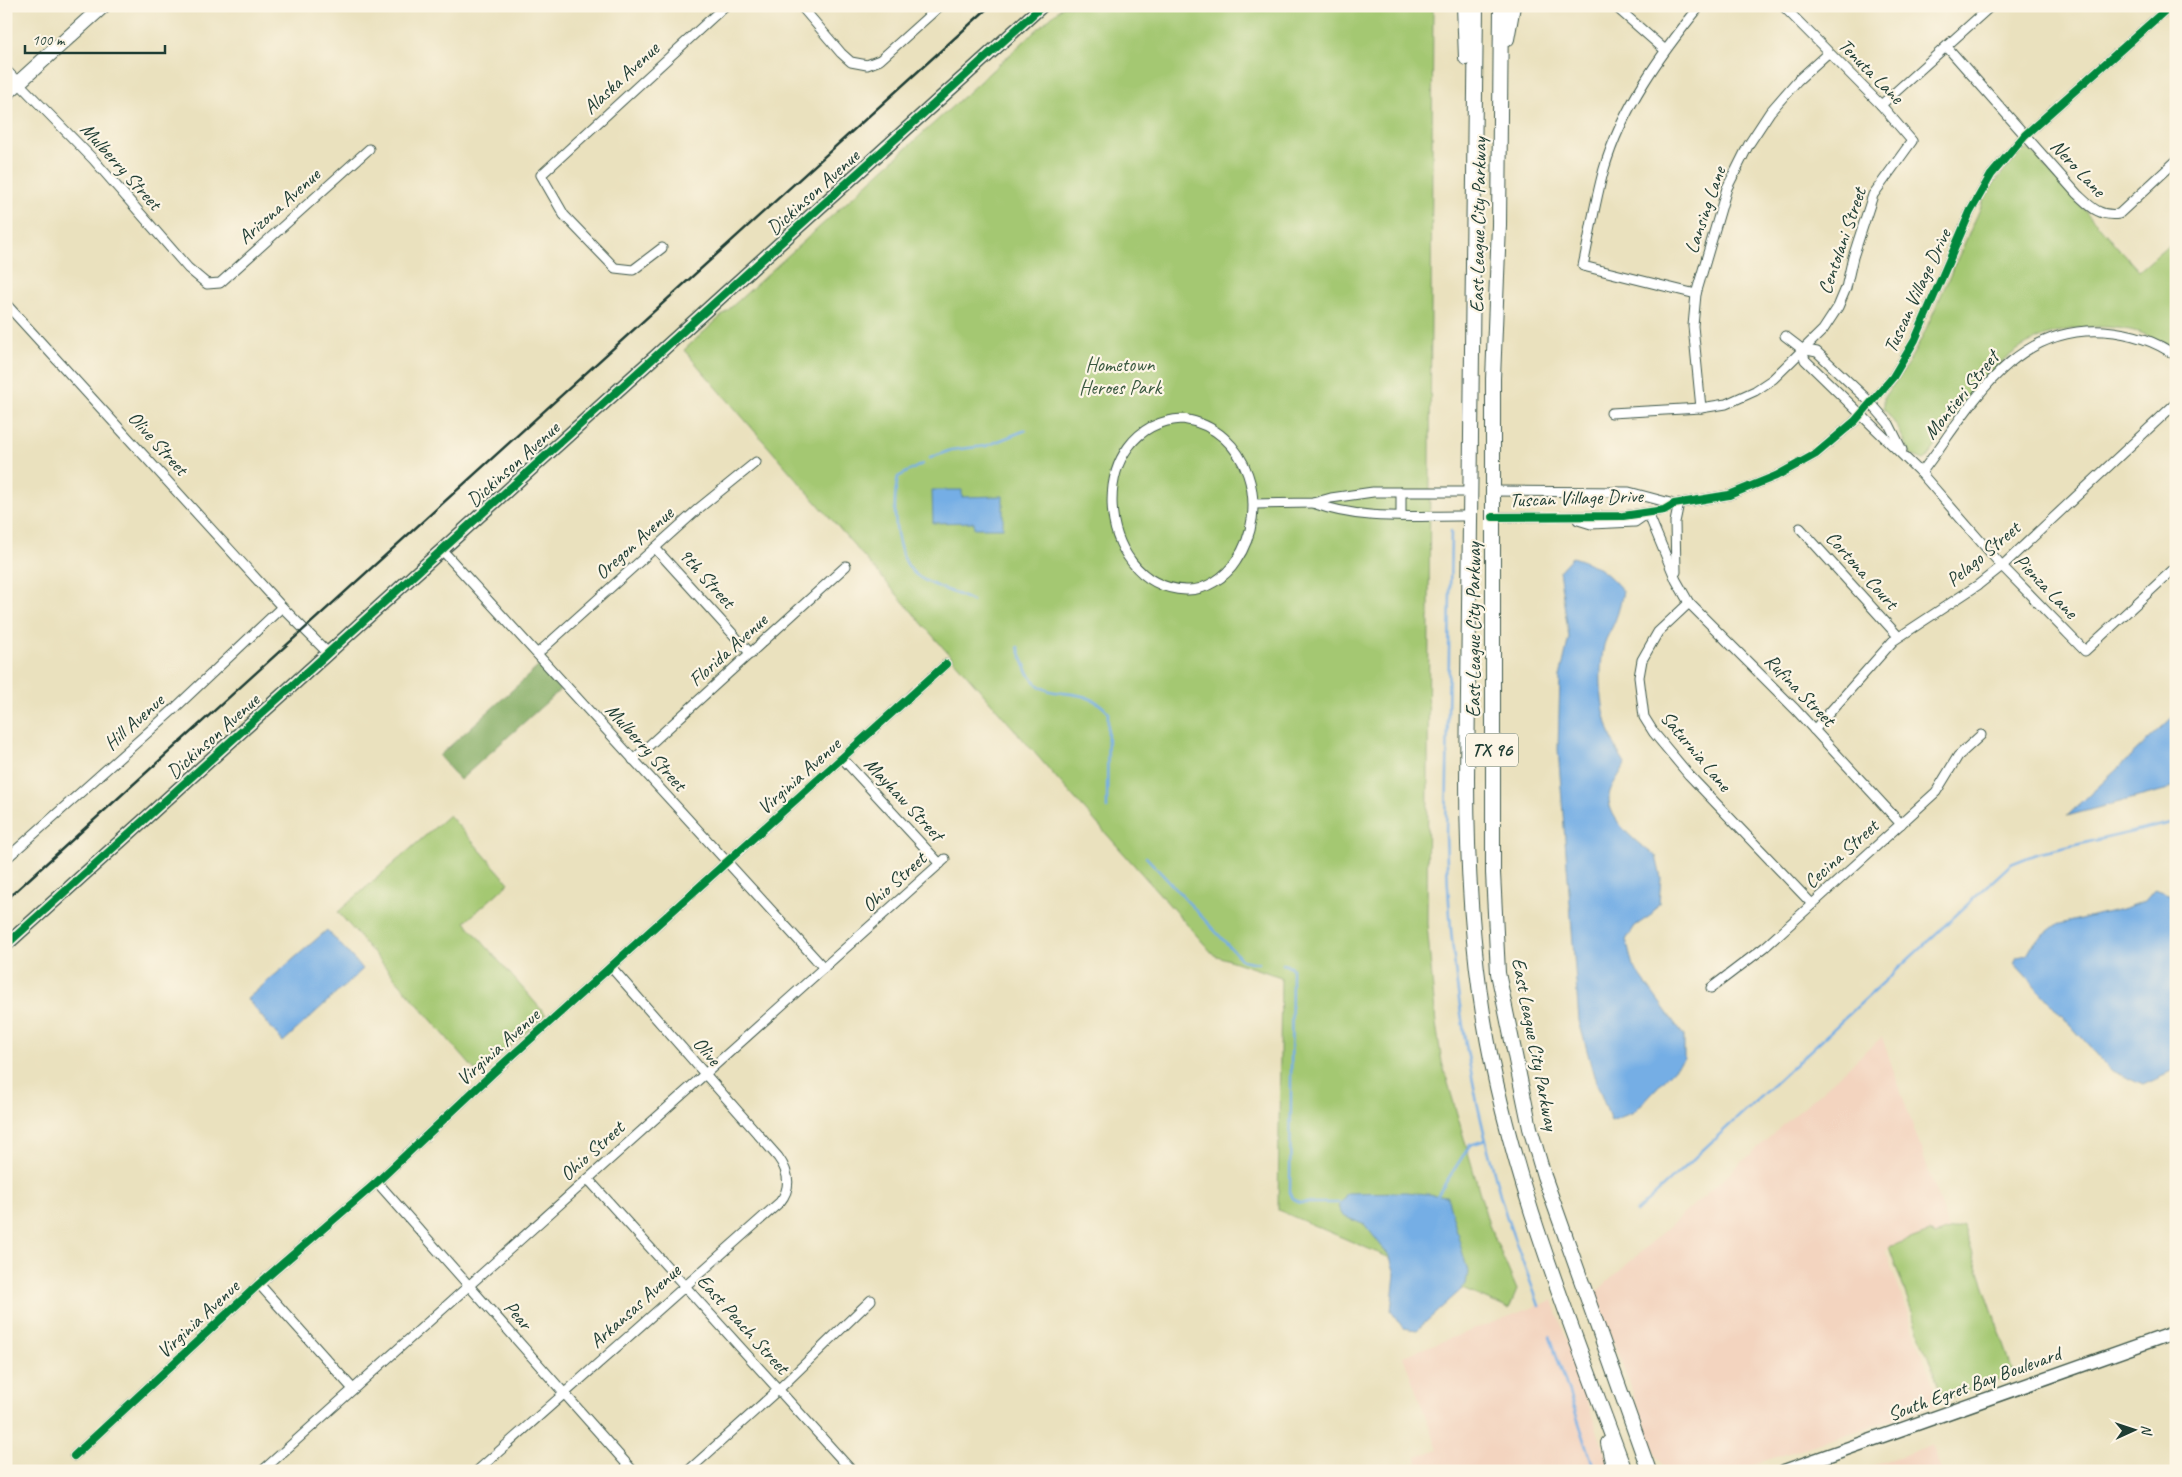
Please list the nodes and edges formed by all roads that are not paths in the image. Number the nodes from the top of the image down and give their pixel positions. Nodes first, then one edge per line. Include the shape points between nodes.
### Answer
1 (103, 6) edge
2 (725, 6) edge
3 (802, 6) edge
4 (940, 6) edge
5 (1042, 6) edge
6 (1464, 6) edge
7 (1476, 6) edge
8 (1501, 6) edge
9 (1513, 6) edge
10 (1615, 6) edge
11 (1700, 6) edge
12 (1783, 6) edge
13 (1991, 6) edge
14 (2170, 6) edge
15 (1947, 47) junction
16 (1665, 50) junction
17 (1828, 53) junction
18 (6, 70) edge
19 (1500, 71) junction
20 (18, 83) junction
21 (6, 94) edge
22 (1881, 105) junction
23 (2025, 135) junction
24 (1912, 140) joint
25 (369, 149) dead end
26 (2176, 161) edge
27 (1473, 241) junction
28 (662, 248) dead end
29 (211, 284) joint
30 (1696, 294) junction
31 (6, 304) edge
32 (1786, 336) dead end
33 (1802, 349) junction
34 (2176, 356) edge
35 (1870, 402) junction
36 (2176, 403) edge
37 (1700, 408) junction
38 (1611, 413) dead end
39 (1860, 413) junction
40 (1904, 455) junction
41 (756, 462) dead end
42 (1921, 473) junction
43 (1401, 492) junction
44 (1470, 492) junction
45 (1493, 492) junction
46 (1313, 503) junction
47 (1676, 503) junction
48 (1255, 504) junction
49 (1648, 513) junction
50 (1401, 516) junction
51 (1470, 516) junction
52 (1493, 517) junction
53 (1800, 528) dead end
54 (655, 548) junction
55 (442, 550) junction
56 (846, 566) dead end
57 (2002, 566) junction
58 (2176, 567) edge
59 (1676, 580) junction
60 (1689, 603) junction
61 (282, 607) junction
62 (1898, 636) junction
63 (328, 653) junction
64 (538, 653) junction
65 (751, 654) junction
66 (946, 664) dead end
67 (1814, 730) junction
68 (1981, 735) dead end
69 (843, 758) junction
70 (633, 760) junction
71 (1901, 824) junction
72 (6, 859) edge
73 (942, 861) joint
74 (728, 863) junction
75 (1812, 904) junction
76 (6, 945) edge
77 (611, 967) junction
78 (824, 968) junction
79 (1711, 988) dead end
80 (704, 1075) junction
81 (778, 1157) joint
82 (588, 1179) junction
83 (377, 1182) junction
84 (260, 1284) junction
85 (469, 1285) junction
86 (685, 1285) junction
87 (870, 1300) dead end
88 (2176, 1332) edge
89 (353, 1389) junction
90 (778, 1390) junction
91 (564, 1392) junction
92 (1603, 1410) junction
93 (1641, 1450) junction
94 (74, 1456) dead end
95 (262, 1471) edge
96 (477, 1471) edge
97 (633, 1471) edge
98 (688, 1471) edge
99 (852, 1471) edge
100 (1614, 1471) edge
101 (1625, 1471) edge
102 (1649, 1471) edge
103 (1657, 1471) edge
104 (1784, 1471) edge

1 - 20 main road
2 - 28 street, Alaska Avenue via 541,175 564,215 616,268 633,270
3 - 4 street via 841,54 851,62 867,65 880,60
5 - 55 street, Dickinson Avenue
6 - 27 main road via 1466,174
7 - 27 main road, East League City Parkway / TX 96
8 - 19 main road, East League City Parkway / TX 96
9 - 19 main road
10 - 16 street
11 - 16 street
12 - 17 street, Tenuta Lane
13 - 15 street
14 - 23 street, Tuscan Village Drive
15 - 22 street
15 - 23 street, Nero Lane
16 - 30 street via 1632,103 1604,169 1583,266
17 - 22 street, Tenuta Lane
17 - 30 street, Lansing Lane via 1797,81 1749,144 1727,188
18 - 20 street, Mulberry Street
19 - 45 main road, East League City Parkway / TX 96
20 - 21 main road
20 - 29 street, Mulberry Street via 93,159 188,268
22 - 24 street, Tenuta Lane
23 - 26 street, Nero Lane via 2096,212 2110,215 2119,214
23 - 35 street, Tuscan Village Drive via 1991,175 1970,212 1915,340 1893,377
24 - 33 street, Centolani Street via 1873,195 1838,307 1823,330
25 - 29 street, Arizona Avenue via 220,283
27 - 44 main road, East League City Parkway / TX 96
30 - 37 street, Lansing Lane via 1693,326
31 - 61 street, Olive Street
32 - 33 street
33 - 35 street, Pienza Lane via 1817,352
33 - 37 street, Centolani Street via 1772,379 1755,390 1726,404
33 - 39 street, Pienza Lane via 1805,360
34 - 42 street, Montieri Street via 2141,339 2109,331 2082,331 2039,343 1997,373
35 - 39 street, Tuscan Village Drive
35 - 40 street, Pienza Lane via 1889,424
36 - 57 street, Pelago Street
37 - 38 street, Centolani Street
39 - 40 street, Pienza Lane
39 - 47 street, Tuscan Village Drive via 1816,454 1776,476 1729,495
40 - 42 street, Pienza Lane
41 - 54 street, Oregon Avenue
42 - 57 street, Pienza Lane
43 - 44 street
43 - 46 street via 1356,493
43 - 50 street
44 - 45 main road
44 - 51 main road, East League City Parkway / TX 96
45 - 47 street, Tuscan Village Drive via 1629,492
45 - 52 main road, East League City Parkway / TX 96
46 - 48 street
46 - 50 street via 1356,515
47 - 49 street, Tuscan Village Drive via 1664,510
47 - 59 street, Rufina Street
48 - 48 street via 1247,472 1232,445 1205,424 1182,420 1162,422 1137,434 1120,461 1112,497 1116,528 1134,567 1159,584 1189,590 1215,581 1234,564 1248,540
49 - 52 street, Tuscan Village Drive
49 - 59 street, Rufina Street
50 - 51 street
51 - 52 main road
51 - 92 main road, East League City Parkway / TX 96 via 1468,865 1484,1021 1514,1154
52 - 93 main road, East League City Parkway / TX 96 via 1493,874 1498,973 1530,1128 1544,1176
53 - 62 street, Cortona Court
54 - 64 street, Oregon Avenue
54 - 65 street, 9th Street
55 - 63 street, Dickinson Avenue
55 - 64 street, Mulberry Street
56 - 65 street, Florida Avenue
57 - 58 street, Pienza Lane via 2085,651
57 - 62 street, Pelago Street
59 - 60 street, Rufina Street
60 - 67 street, Rufina Street
60 - 75 street, Saturnia Lane via 1658,632 1642,660 1639,677 1644,717 1689,775
61 - 63 street, Olive Street
61 - 72 street, Hill Avenue via 173,710
62 - 67 street, Pelago Street
63 - 76 street, Dickinson Avenue
64 - 70 street, Mulberry Street
65 - 70 street, Florida Avenue
66 - 69 street, Virginia Avenue
67 - 71 street, Rufina Street
68 - 71 street, Cecina Street via 1958,756 1936,792
69 - 73 street, Mayhaw Street
69 - 74 street, Virginia Avenue
70 - 74 street, Mulberry Street
71 - 75 street, Cecina Street
73 - 78 street, Ohio Street
74 - 77 street, Virginia Avenue
74 - 78 street, Mulberry Street
75 - 79 street, Cecina Street
77 - 80 street, Olive
77 - 83 street, Virginia Avenue
78 - 80 street, Ohio Street
80 - 81 street, Olive
80 - 82 street, Ohio Street
81 - 86 street, Arkansas Avenue via 788,1177 784,1197
82 - 85 street, Ohio Street
82 - 86 street, East Peach Street
83 - 84 street, Virginia Avenue
83 - 85 street, Pear
84 - 89 street
84 - 94 street, Virginia Avenue
85 - 89 street, Ohio Street
85 - 91 street, Pear
86 - 90 street, East Peach Street
86 - 91 street, Arkansas Avenue
87 - 90 street
88 - 104 street, South Egret Bay Boulevard
89 - 95 street, Ohio Street
90 - 98 street
90 - 99 street, East Peach Street
91 - 96 street, Arkansas Avenue
91 - 97 street, Pear
92 - 100 main road
92 - 101 main road, East League City Parkway / TX 96
93 - 102 main road, East League City Parkway / TX 96
93 - 103 main road

